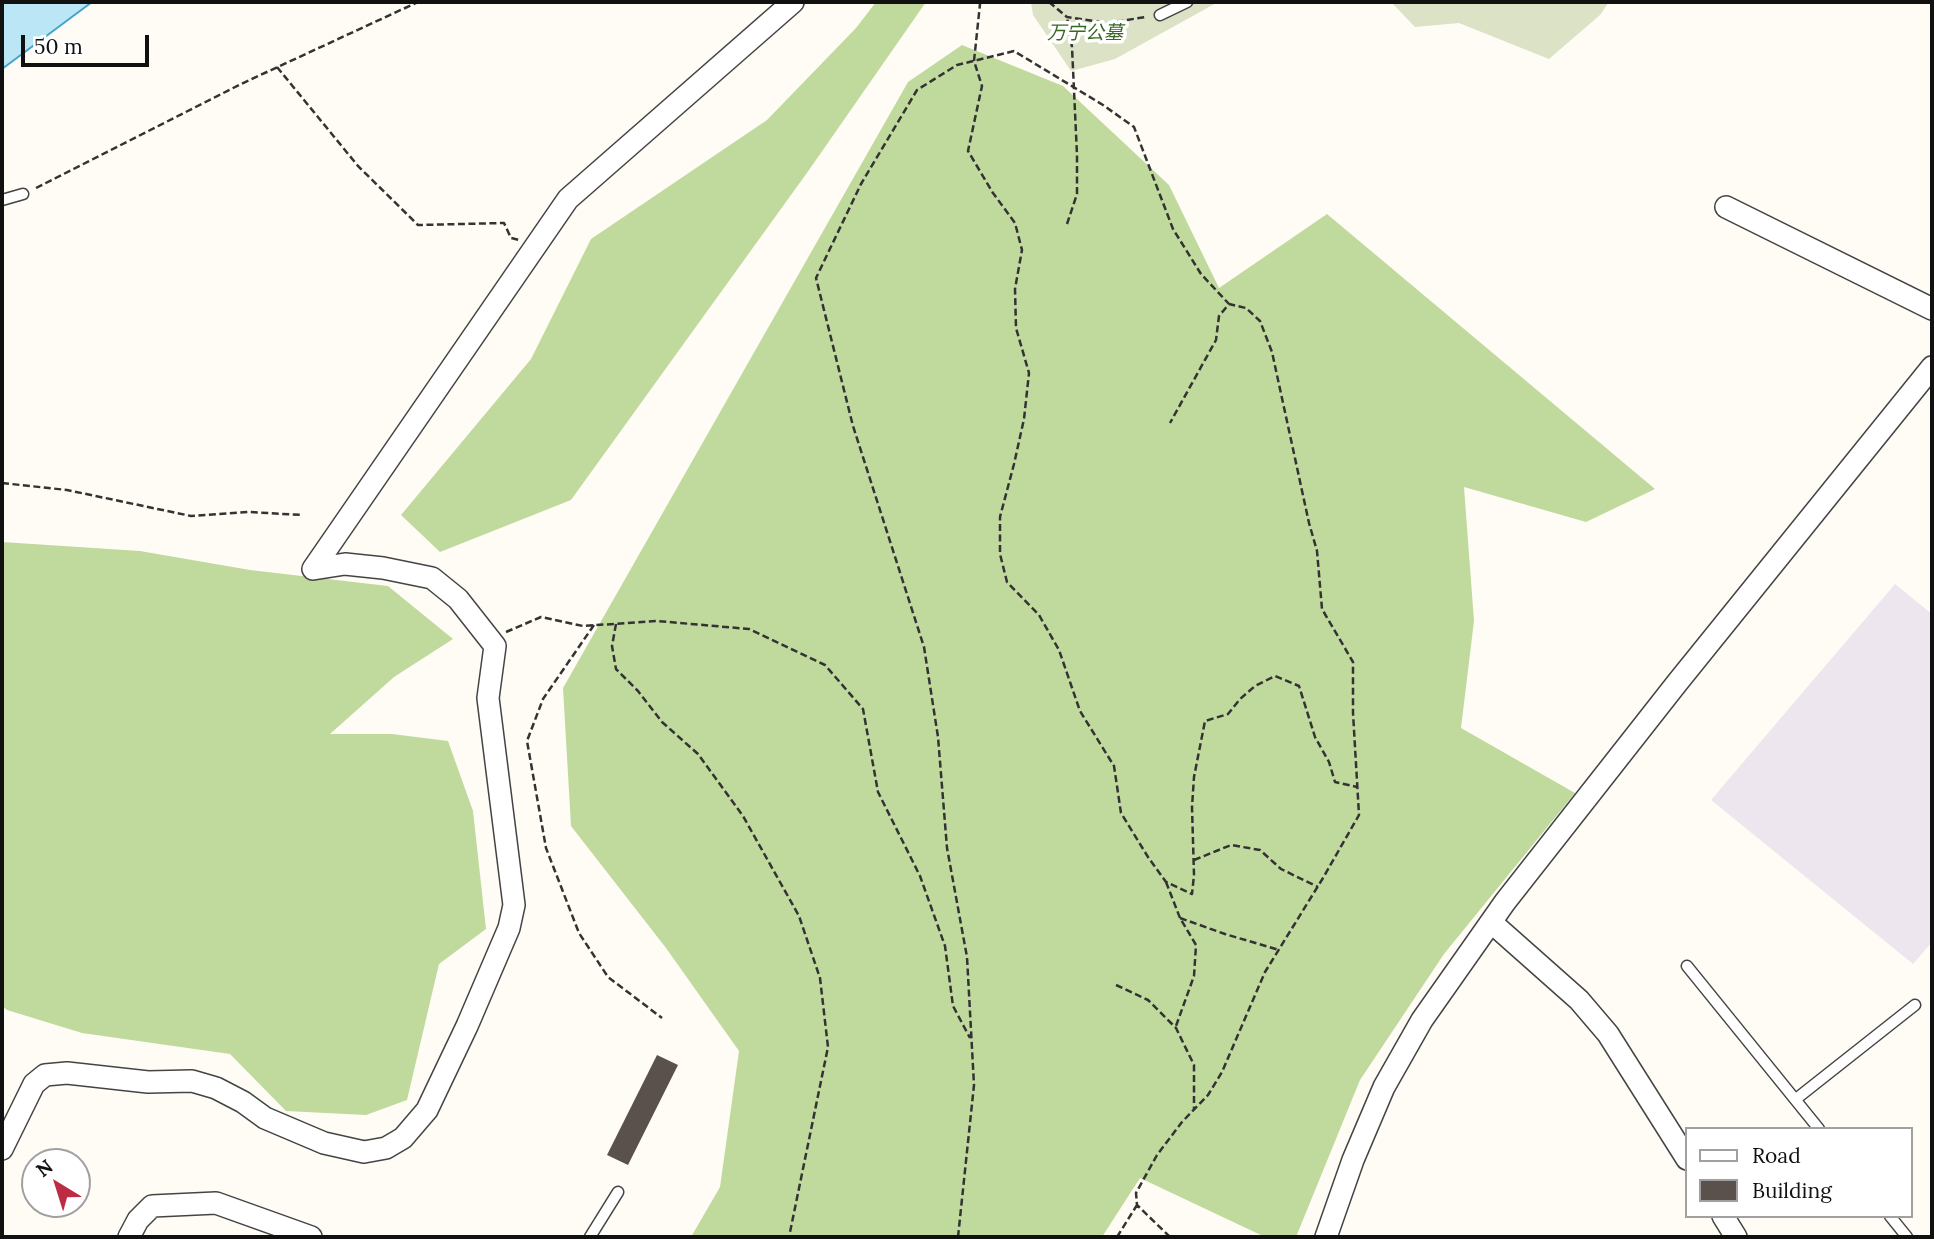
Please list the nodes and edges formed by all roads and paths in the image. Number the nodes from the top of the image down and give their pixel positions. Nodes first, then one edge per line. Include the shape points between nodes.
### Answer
1 (418, 2) edge
2 (793, 2) edge
3 (979, 2) edge
4 (1049, 2) edge
5 (1187, 2) edge
6 (1160, 15) joint
7 (1067, 17) junction
8 (974, 61) junction
9 (277, 67) junction
10 (1074, 87) junction
11 (23, 194) joint
12 (2, 200) edge
13 (1726, 207) dead end
14 (1067, 224) dead end
15 (536, 245) junction
16 (1229, 304) junction
17 (1932, 309) edge
18 (1932, 367) edge
19 (1170, 422) dead end
20 (2, 484) edge
21 (302, 515) dead end
22 (616, 624) junction
23 (594, 625) junction
24 (490, 640) junction
25 (1357, 787) junction
26 (1194, 860) junction
27 (1166, 882) junction
28 (1318, 887) junction
29 (1180, 918) junction
30 (1491, 922) junction
31 (1279, 950) junction
32 (1687, 966) dead end
33 (1116, 985) dead end
34 (1915, 1005) dead end
35 (662, 1017) dead end
36 (1176, 1028) junction
37 (971, 1041) junction
38 (1796, 1099) junction
39 (1194, 1109) junction
40 (1817, 1127) edge
41 (2, 1149) edge
42 (1686, 1157) edge
43 (618, 1192) dead end
44 (1137, 1205) junction
45 (1724, 1218) edge
46 (1892, 1218) edge
47 (129, 1237) edge
48 (311, 1237) edge
49 (590, 1237) edge
50 (789, 1237) edge
51 (958, 1237) edge
52 (1116, 1237) edge
53 (1170, 1237) edge
54 (1326, 1237) edge
55 (1737, 1237) edge
56 (1907, 1237) edge

1 - 9 path
2 - 15 street via 568,199
3 - 8 path
4 - 7 path
5 - 6 lane
6 - 7 path via 1107,23
7 - 10 path
8 - 10 path via 1014,51
8 - 27 path via 982,86 968,152 1015,223 1023,250 1016,328 1028,373 1024,419 1000,517 1000,554 1007,582 1039,615 1059,650 1080,711 1114,766 1121,813
8 - 37 path via 957,65 917,90 860,184 816,278 853,426 924,647 938,737 947,848 967,957
9 - 11 path
9 - 15 path via 358,166 418,225 504,223 512,238
10 - 14 path via 1077,194
10 - 16 path via 1134,127 1173,229 1201,274
11 - 12 lane
13 - 17 street
15 - 24 street via 313,569 345,564 432,578 458,598
16 - 19 path via 1219,316 1216,340
16 - 25 path via 1246,308 1260,321 1272,352 1317,551 1322,609 1353,662
18 - 30 street
20 - 21 path via 67,491 191,516
22 - 23 path
22 - 37 path via 657,621 749,629 825,665 863,709 878,792 920,876 945,946 953,1006
22 - 50 path via 612,646 616,669 662,722 698,754 743,816 799,916 820,978 828,1047
23 - 24 path via 541,617
23 - 35 path via 543,699 527,741 546,848 579,933 608,976
24 - 41 street via 495,646 488,698 514,905 509,928 427,1110 403,1138 386,1148 364,1152 324,1143 265,1118 216,1088 192,1081 148,1082 67,1073 45,1075 34,1084
25 - 26 path via 1335,782 1299,687 1275,676 1255,685 1228,714 1205,720 1192,797
25 - 28 path via 1359,814
26 - 27 path via 1192,894
26 - 28 path via 1231,845 1260,850 1281,869
27 - 29 path
28 - 31 path
29 - 31 path
29 - 36 path via 1196,946 1194,976
30 - 42 street via 1579,1000 1608,1034
30 - 54 street via 1422,1020 1384,1087
31 - 39 path via 1222,1072
32 - 38 lane
33 - 36 path via 1148,1000
34 - 38 lane
36 - 39 path via 1194,1065
37 - 51 path via 974,1085
38 - 40 lane
39 - 44 path via 1157,1155 1136,1193
43 - 49 lane
44 - 52 path
44 - 53 path
45 - 55 street
46 - 56 lane
47 - 48 street via 152,1206 216,1203

